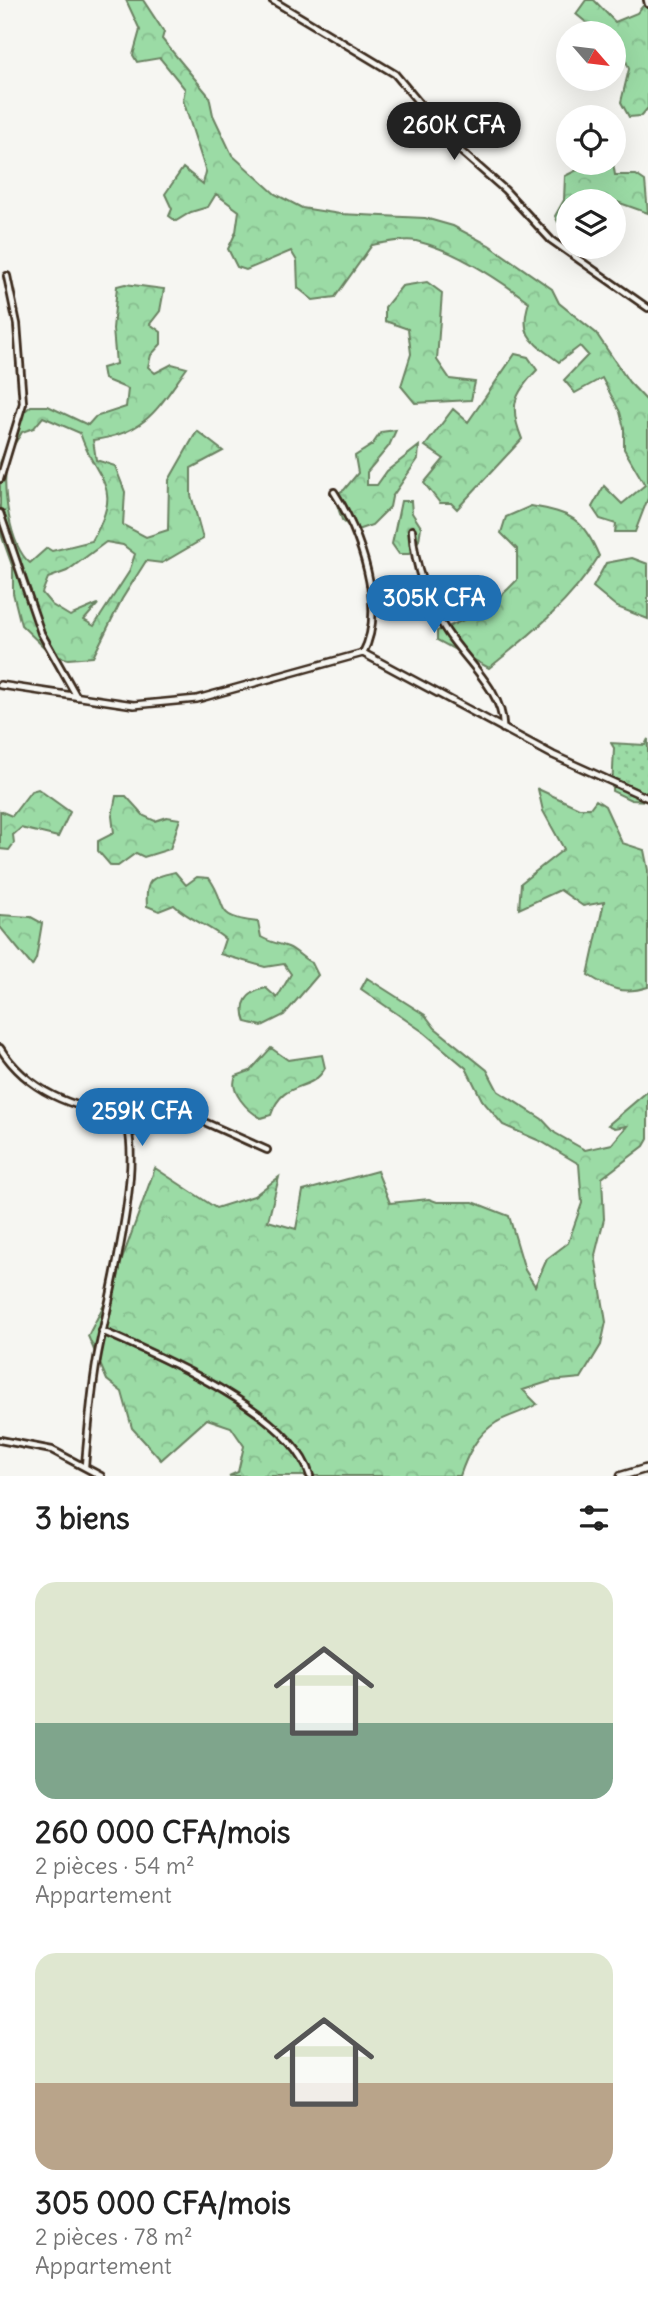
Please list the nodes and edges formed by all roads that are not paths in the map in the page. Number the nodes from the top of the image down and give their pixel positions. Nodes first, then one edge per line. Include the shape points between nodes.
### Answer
1 (271, 0) edge
2 (7, 276) dead end
3 (648, 308) edge
4 (0, 479) edge
5 (334, 492) dead end
6 (0, 513) edge
7 (412, 530) dead end
8 (363, 653) junction
9 (0, 685) edge
10 (77, 698) junction
11 (503, 729) junction
12 (648, 798) edge
13 (0, 1048) edge
14 (129, 1133) junction
15 (267, 1150) dead end
16 (102, 1331) junction
17 (0, 1440) edge
18 (85, 1466) junction
19 (648, 1468) edge
20 (100, 1476) edge
21 (310, 1476) edge
22 (621, 1476) edge

1 - 3 street via 395,74 456,147 505,190 551,240
2 - 4 street via 17,324 23,403
5 - 8 street via 347,512 366,572 374,619
6 - 10 street via 41,633
7 - 11 street via 414,557 430,603 497,703
8 - 10 street via 197,699 134,705
8 - 11 street
9 - 10 street
11 - 12 street
13 - 14 street via 8,1061 40,1088 82,1108 122,1115
14 - 15 street via 191,1116
14 - 16 street via 129,1188
16 - 18 street
16 - 21 street via 196,1375 237,1400 292,1444
17 - 18 street via 52,1450
18 - 20 street
19 - 22 main road

